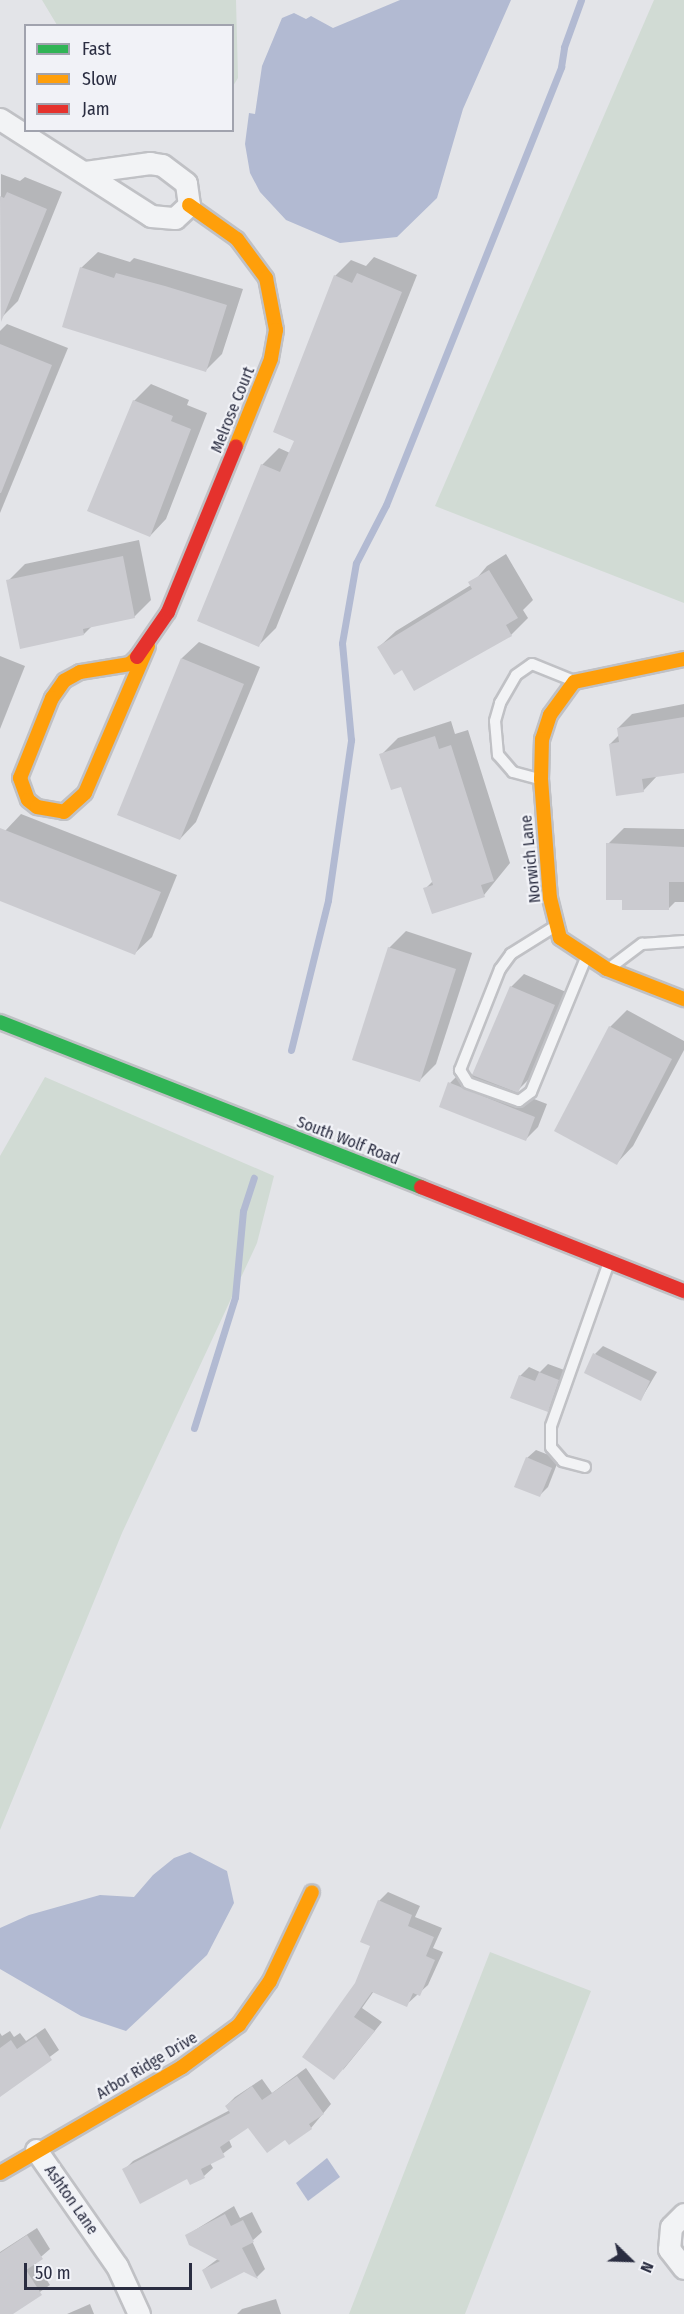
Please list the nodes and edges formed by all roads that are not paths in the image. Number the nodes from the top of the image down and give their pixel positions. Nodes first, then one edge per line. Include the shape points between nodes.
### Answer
1 (0, 119) edge
2 (84, 172) junction
3 (189, 206) junction
4 (148, 646) junction
5 (684, 659) edge
6 (574, 682) junction
7 (541, 779) junction
8 (557, 925) junction
9 (684, 941) edge
10 (587, 956) junction
11 (608, 969) junction
12 (684, 999) edge
13 (0, 1022) edge
14 (609, 1262) junction
15 (684, 1291) edge
16 (585, 1467) dead end
17 (312, 1892) dead end
18 (36, 2150) junction
19 (0, 2173) edge
20 (684, 2214) edge
21 (684, 2268) edge
22 (139, 2314) edge

1 - 2 street
2 - 3 street via 151,216 175,218
2 - 3 street via 150,163 162,165 186,183
3 - 4 street, Melrose Court via 237,239 254,259 267,278 276,330 260,388 168,612
4 - 4 street, Melrose Court via 130,664 80,672 64,681 52,698 20,778 22,790 37,807 64,812 85,793
5 - 6 street
6 - 7 street, Norwich Lane via 550,715 542,739
6 - 7 lane via 532,664 516,675 500,704 495,721 498,755 513,772
7 - 8 street, Norwich Lane via 550,898
8 - 10 street, Norwich Lane via 560,938
8 - 10 lane via 511,954 500,969 460,1070 468,1083 519,1101 531,1092
9 - 11 lane via 642,944
10 - 11 street, Norwich Lane
11 - 12 street, Norwich Lane
13 - 14 street, South Wolf Road
14 - 15 street, South Wolf Road
14 - 16 lane via 551,1426 551,1447 562,1461
17 - 18 street, Arbor Ridge Drive via 270,1981 239,2025 182,2067
18 - 19 street, Arbor Ridge Drive
18 - 22 street, Ashton Lane via 117,2266
20 - 21 street via 671,2228 669,2249

